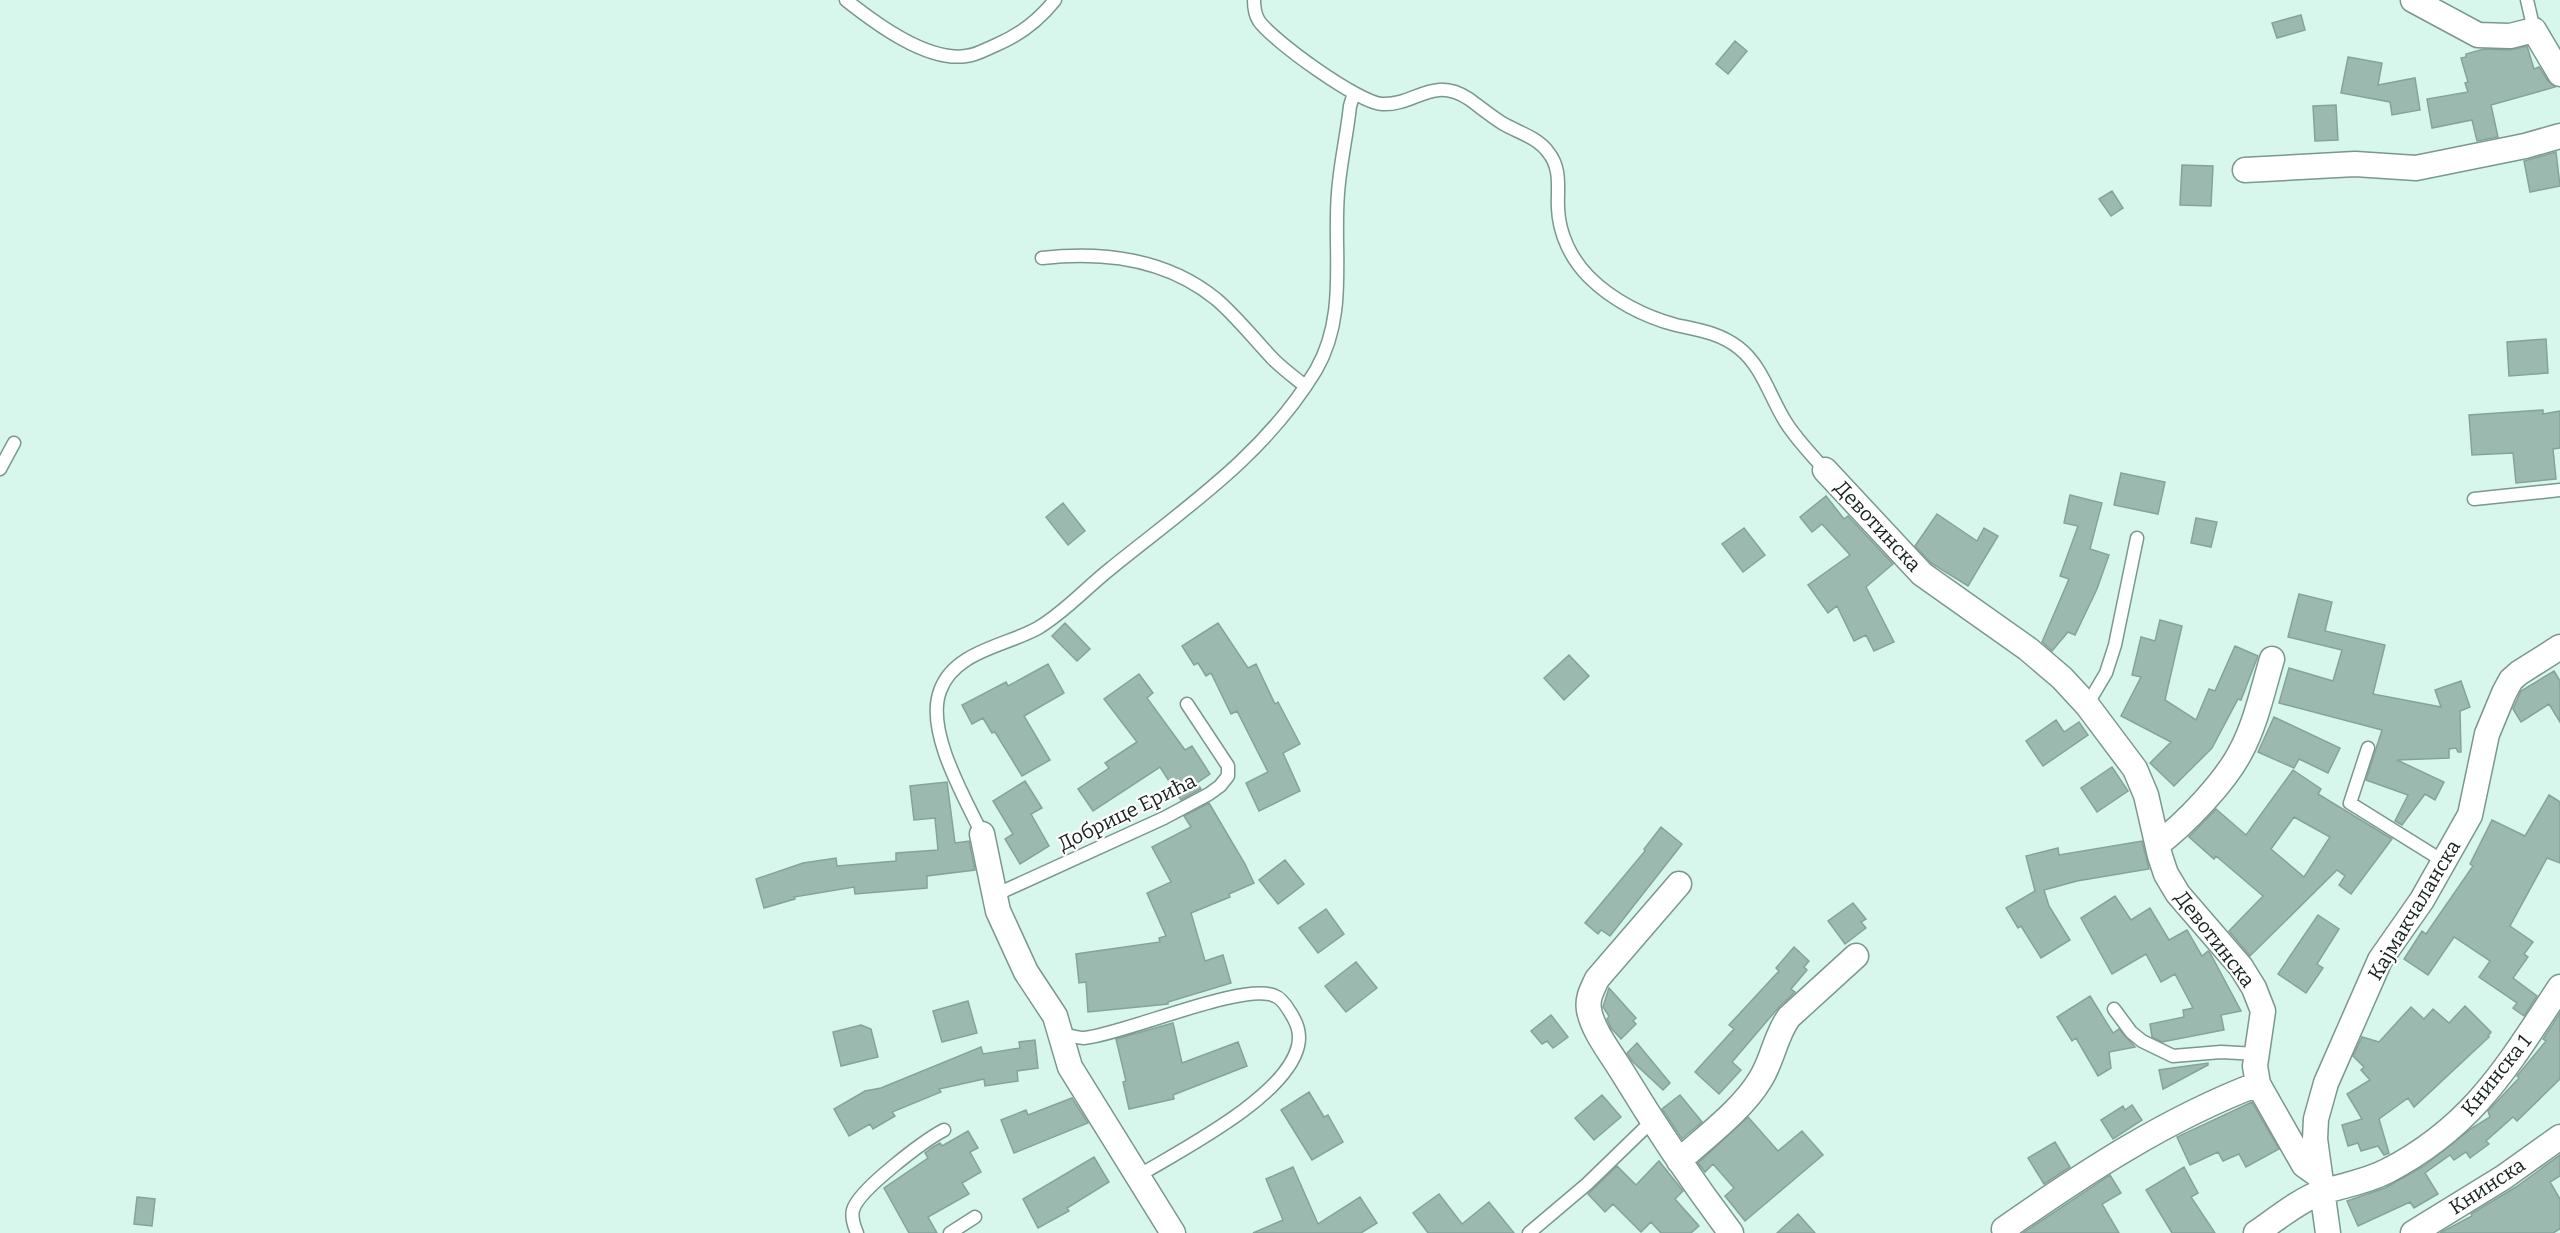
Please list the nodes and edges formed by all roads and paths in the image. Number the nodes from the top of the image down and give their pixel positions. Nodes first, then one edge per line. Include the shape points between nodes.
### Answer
1 (846, 0) edge
2 (1055, 0) edge
3 (1254, 0) edge
4 (2413, 0) edge
5 (2527, 0) edge
6 (2534, 30) junction
7 (2560, 74) edge
8 (1354, 93) junction
9 (2560, 136) edge
10 (2245, 170) dead end
11 (1042, 258) dead end
12 (1305, 386) junction
13 (14, 443) dead end
14 (0, 469) edge
15 (1825, 470) joint
16 (2560, 490) edge
17 (2474, 500) dead end
18 (2137, 538) dead end
19 (2560, 647) edge
20 (2272, 659) dead end
21 (1187, 704) dead end
22 (2087, 705) junction
23 (2368, 748) dead end
24 (982, 834) joint
25 (2158, 844) junction
26 (2443, 861) junction
27 (1679, 884) dead end
28 (995, 895) junction
29 (1856, 956) dead end
30 (2560, 987) edge
31 (2114, 1009) dead end
32 (1062, 1034) junction
33 (2257, 1054) junction
34 (2258, 1084) junction
35 (1652, 1121) junction
36 (944, 1130) dead end
37 (2560, 1137) edge
38 (1679, 1161) junction
39 (1138, 1176) junction
40 (2319, 1184) junction
41 (975, 1217) dead end
42 (2004, 1229) dead end
43 (857, 1233) edge
44 (950, 1233) edge
45 (1173, 1233) edge
46 (1529, 1233) edge
47 (1731, 1233) edge
48 (2256, 1233) edge
49 (2328, 1233) edge
50 (2413, 1233) edge

1 - 2 lane via 904,40 955,57 977,54 1015,36 1033,24
3 - 8 lane, Девотинска via 1254,11 1269,32
4 - 6 street via 2478,35 2511,36
5 - 6 lane
6 - 7 street
8 - 12 lane via 1338,194 1334,325
8 - 15 lane, Девотинска via 1381,104 1402,102 1428,91 1458,94 1540,144 1556,166 1560,224 1580,266 1603,289 1632,308 1728,340 1751,360 1794,434
9 - 10 street via 2416,168 2355,164
11 - 12 lane via 1103,256 1173,272 1216,299 1273,359
12 - 24 lane via 1243,462 1071,604 1041,626 981,652 951,672 936,702 938,727
13 - 14 lane
15 - 22 street, Девотинска via 1922,574 2028,649
16 - 17 lane
18 - 22 lane via 2115,645 2106,673
19 - 26 street, Кајмакчаланска via 2511,680 2487,734 2470,815
20 - 25 street via 2241,752 2202,803
21 - 28 lane, Добрице Ерића via 1228,766 1228,776 1220,786 1164,818
22 - 25 street, Девотинска via 2135,769
23 - 26 lane via 2350,803
24 - 28 street
25 - 33 street, Девотинска via 2166,874 2178,894 2241,967 2254,988 2263,1011
26 - 40 street, Кајмакчаланска via 2422,900 2380,960 2326,1083 2316,1119
27 - 35 street via 1597,980 1589,998 1589,1011 1599,1034
28 - 32 street via 1016,953 1050,1006
29 - 38 street via 1789,1017 1781,1028 1767,1069 1751,1094
30 - 40 street, Книнска 1 via 2502,1074 2472,1109 2430,1146 2385,1172 2346,1187
31 - 33 lane via 2142,1041 2173,1056
32 - 39 street via 1070,1067
32 - 39 lane via 1083,1038 1254,993 1275,996 1298,1024 1298,1045 1292,1064 1275,1086
33 - 34 street, Девотинска
34 - 40 street, Девотинска
34 - 42 street via 2158,1130
35 - 38 street
35 - 46 lane
36 - 43 lane via 927,1139 864,1191 853,1210
37 - 50 street, Книнска
38 - 47 street
39 - 45 street
40 - 48 street
40 - 49 street, Кајмакчаланска
41 - 44 lane

